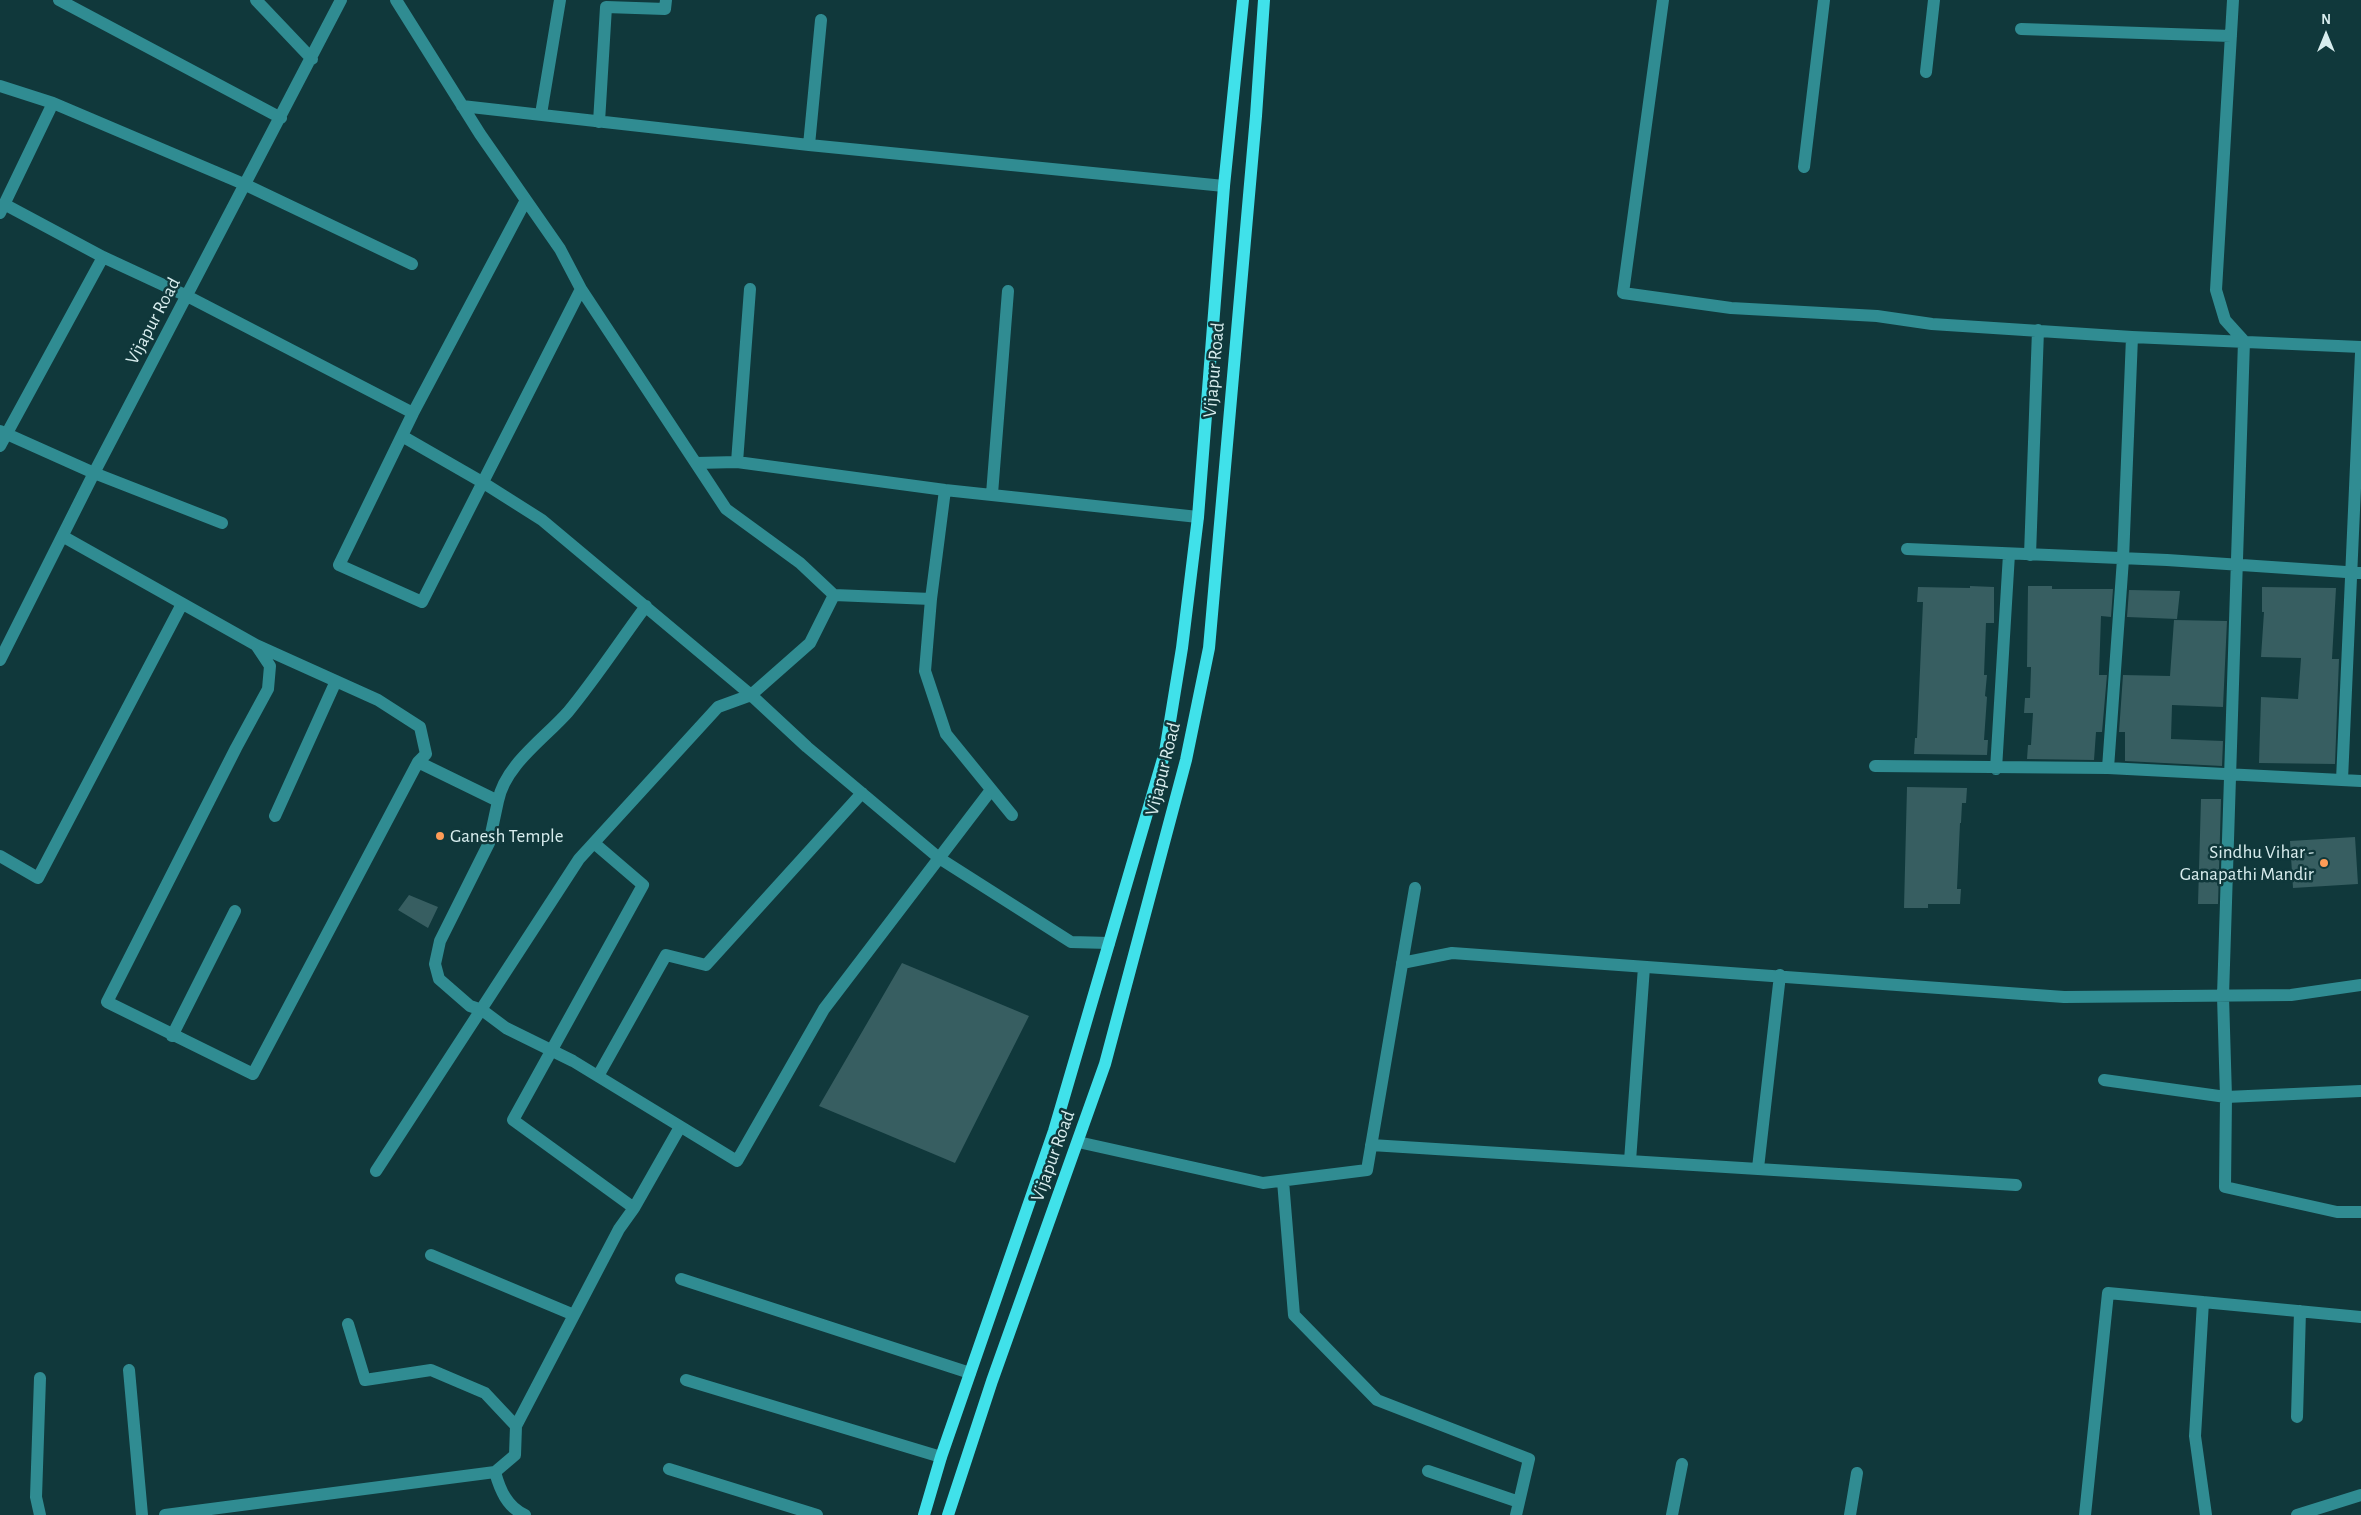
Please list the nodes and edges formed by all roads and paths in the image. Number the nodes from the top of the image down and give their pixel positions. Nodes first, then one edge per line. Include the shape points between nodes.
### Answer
1 (59, 0) edge
2 (256, 0) edge
3 (341, 0) edge
4 (396, 0) edge
5 (560, 0) edge
6 (666, 0) edge
7 (1243, 0) edge
8 (1264, 0) edge
9 (1663, 0) edge
10 (1824, 0) edge
11 (1934, 0) edge
12 (2234, 0) edge
13 (821, 20) dead end
14 (2021, 29) dead end
15 (2231, 36) junction
16 (312, 59) junction
17 (1926, 72) dead end
18 (0, 86) edge
19 (53, 103) junction
20 (462, 106) junction
21 (541, 114) junction
22 (281, 118) junction
23 (599, 122) junction
24 (809, 145) junction
25 (1804, 167) dead end
26 (246, 185) junction
27 (1224, 186) junction
28 (526, 200) junction
29 (2, 208) edge
30 (103, 257) junction
31 (412, 264) dead end
32 (580, 289) junction
33 (750, 289) dead end
34 (1008, 291) dead end
35 (187, 296) junction
36 (2038, 330) junction
37 (2132, 337) junction
38 (2244, 341) junction
39 (2361, 347) edge
40 (2361, 353) edge
41 (413, 413) junction
42 (3, 432) edge
43 (402, 436) junction
44 (0, 446) edge
45 (737, 462) junction
46 (696, 463) junction
47 (94, 474) junction
48 (482, 482) junction
49 (945, 490) junction
50 (992, 494) junction
51 (1198, 517) junction
52 (222, 522) dead end
53 (64, 537) junction
54 (1907, 549) dead end
55 (2009, 554) junction
56 (2030, 555) junction
57 (2123, 559) junction
58 (2236, 565) junction
59 (2357, 573) edge
60 (834, 595) junction
61 (931, 599) junction
62 (182, 604) junction
63 (646, 606) junction
64 (256, 645) junction
65 (0, 660) edge
66 (336, 681) junction
67 (751, 695) junction
68 (418, 762) junction
69 (1875, 766) dead end
70 (2108, 768) junction
71 (1996, 769) junction
72 (2229, 775) junction
73 (2342, 780) junction
74 (2361, 781) edge
75 (991, 790) junction
76 (862, 793) junction
77 (498, 801) junction
78 (1012, 815) dead end
79 (275, 816) dead end
80 (594, 843) junction
81 (0, 856) edge
82 (939, 858) junction
83 (1415, 888) dead end
84 (234, 911) dead end
85 (1109, 943) junction
86 (1402, 963) junction
87 (1644, 967) junction
88 (1779, 976) junction
89 (2361, 985) edge
90 (2223, 996) junction
91 (482, 1010) junction
92 (172, 1036) junction
93 (551, 1050) junction
94 (598, 1076) junction
95 (2104, 1080) dead end
96 (2361, 1091) edge
97 (2226, 1097) junction
98 (680, 1127) junction
99 (1078, 1142) junction
100 (1371, 1145) junction
101 (1630, 1161) junction
102 (1758, 1168) junction
103 (376, 1170) dead end
104 (1283, 1181) junction
105 (2016, 1185) dead end
106 (634, 1208) junction
107 (2361, 1212) edge
108 (431, 1255) dead end
109 (681, 1278) dead end
110 (2203, 1302) junction
111 (2300, 1311) junction
112 (574, 1315) junction
113 (2361, 1317) edge
114 (348, 1324) dead end
115 (129, 1370) dead end
116 (970, 1373) junction
117 (40, 1378) dead end
118 (686, 1380) dead end
119 (2297, 1417) dead end
120 (516, 1426) junction
121 (941, 1457) junction
122 (1682, 1464) dead end
123 (669, 1470) dead end
124 (1428, 1471) dead end
125 (495, 1472) junction
126 (1857, 1473) dead end
127 (2361, 1495) edge
128 (1519, 1502) junction
129 (40, 1515) edge
130 (142, 1515) edge
131 (165, 1515) edge
132 (526, 1515) edge
133 (817, 1515) edge
134 (924, 1515) edge
135 (948, 1515) edge
136 (1516, 1515) edge
137 (1672, 1515) edge
138 (1850, 1515) edge
139 (2085, 1515) edge
140 (2206, 1515) edge
141 (2297, 1515) edge

1 - 22 street
2 - 16 street
3 - 16 street, Vijapur Road
4 - 20 street
5 - 21 street
6 - 23 street via 665,9 606,7
7 - 27 main road, Vijapur Road
8 - 99 main road, Vijapur Road via 1209,648 1183,769 1105,1064
9 - 36 street via 1623,293 1731,308
10 - 25 street
11 - 17 street
12 - 15 street
13 - 24 street
14 - 15 street
15 - 38 street via 2216,290 2225,320
16 - 22 street, Vijapur Road
18 - 19 street
19 - 26 street
19 - 29 street
20 - 21 street
20 - 28 street
21 - 23 street
22 - 26 street, Vijapur Road
23 - 24 street
24 - 27 street
26 - 31 street
26 - 35 street, Vijapur Road
27 - 51 main road, Vijapur Road
28 - 32 street via 560,249
28 - 41 street
29 - 30 street
30 - 35 street
30 - 42 street
32 - 46 street
32 - 48 street
33 - 45 street
34 - 50 street
35 - 41 street
35 - 47 street, Vijapur Road
36 - 37 street
36 - 56 street
37 - 38 street
37 - 57 street
38 - 39 street
38 - 58 street
40 - 59 street
41 - 43 street
42 - 44 street
42 - 47 street
43 - 48 street
43 - 48 street via 339,566 422,602
45 - 46 street
45 - 49 street
46 - 60 street via 726,509 800,563
47 - 52 street
47 - 53 street, Vijapur Road
48 - 63 street via 542,520
49 - 50 street
49 - 61 street
50 - 51 street
51 - 85 main road, Vijapur Road via 1165,752
53 - 62 street
53 - 65 street, Vijapur Road
54 - 55 street
55 - 56 street
55 - 71 street
56 - 57 street
57 - 58 street
57 - 70 street
58 - 59 street
58 - 72 street
59 - 73 street
60 - 61 street
60 - 67 street via 810,643
61 - 75 street via 925,671 946,734
62 - 64 street
62 - 81 street via 38,878
63 - 67 street
63 - 77 street via 568,712 509,774
64 - 66 street
64 - 92 street via 270,666 268,689 107,1002
66 - 68 street via 378,700 420,727 426,754
66 - 79 street
67 - 76 street
67 - 80 street via 718,707
68 - 77 street
68 - 92 street via 253,1074
69 - 71 street
70 - 71 street
70 - 72 street
72 - 73 street
72 - 90 street
73 - 74 street
75 - 78 street
75 - 82 street
76 - 82 street
76 - 94 street via 706,965 666,955
77 - 91 street via 489,843 440,941 435,964 440,978 470,1006
80 - 91 street via 579,859
80 - 93 street via 643,885
82 - 85 street via 1071,942
82 - 98 street via 824,1009 737,1161
83 - 86 street
84 - 92 street
85 - 116 main road, Vijapur Road via 1054,1131
86 - 87 street via 1452,953
86 - 100 street
87 - 88 street
87 - 101 street
88 - 90 street via 2064,997
88 - 102 street
89 - 90 street via 2292,995
90 - 97 street
91 - 93 street via 506,1028
91 - 103 street
93 - 94 street
93 - 106 street via 513,1120
94 - 98 street
95 - 97 street
96 - 97 street
97 - 107 street via 2225,1187 2337,1212
98 - 106 street
99 - 104 street via 1263,1183
99 - 135 main road, Vijapur Road via 992,1381
100 - 101 street
100 - 104 street via 1368,1170
101 - 102 street
102 - 105 street
104 - 128 street via 1294,1315 1377,1400 1529,1459
106 - 112 street
108 - 112 street
109 - 116 street
110 - 111 street
110 - 139 street via 2108,1293
110 - 140 street via 2195,1436
111 - 113 street
111 - 119 street
112 - 120 street
114 - 120 street via 365,1380 431,1370 485,1393
115 - 130 street
116 - 121 main road, Vijapur Road
117 - 129 street via 36,1497
118 - 121 street
120 - 125 street via 515,1455
121 - 134 main road, Vijapur Road
122 - 137 street
123 - 133 street
124 - 128 street
125 - 131 street
125 - 132 street via 500,1492 516,1511
126 - 138 street
127 - 141 street
128 - 136 street

